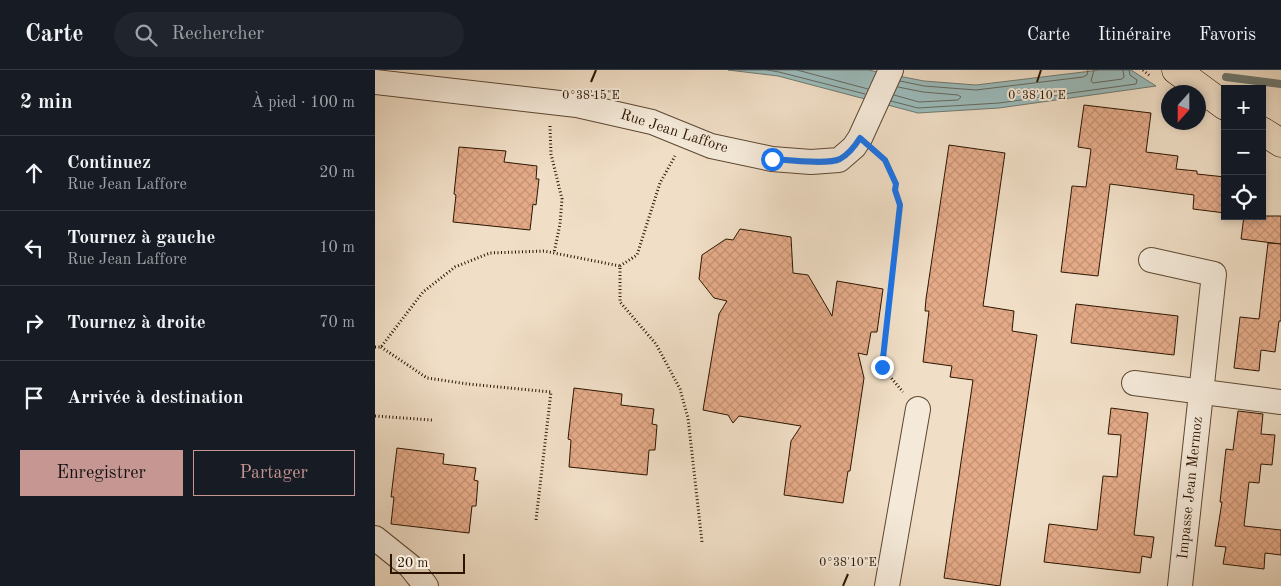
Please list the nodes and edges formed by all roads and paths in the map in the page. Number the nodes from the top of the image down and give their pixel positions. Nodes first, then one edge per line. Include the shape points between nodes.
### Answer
1 (891, 70) edge
2 (1176, 70) edge
3 (375, 82) edge
4 (550, 102) junction
5 (1221, 103) edge
6 (1266, 134) edge
7 (686, 136) junction
8 (860, 138) junction
9 (1281, 143) edge
10 (554, 253) junction
11 (1151, 260) dead end
12 (620, 266) junction
13 (375, 347) edge
14 (381, 347) junction
15 (1134, 383) dead end
16 (1201, 391) junction
17 (1281, 402) edge
18 (918, 410) joint
19 (375, 416) edge
20 (432, 420) dead end
21 (536, 520) dead end
22 (375, 538) edge
23 (702, 542) dead end
24 (427, 586) edge
25 (887, 586) edge
26 (1180, 586) edge

1 - 8 street, Rue Jean Laffore
2 - 5 main road
3 - 4 street, Rue Jean Laffore
4 - 7 street, Rue Jean Laffore via 652,122
4 - 10 path via 551,154 562,199
6 - 9 main road
7 - 8 street, Rue Jean Laffore via 742,154 811,162 839,160
7 - 12 path via 660,183 637,254
8 - 18 path via 885,160 896,184 900,205 882,367
10 - 12 path
10 - 14 path via 491,253 455,267 423,292
11 - 16 street, Impasse Jean Mermoz via 1214,274
12 - 23 path via 620,302 656,344 680,389 688,418
13 - 14 path
14 - 21 path via 427,378 551,392
15 - 16 street
16 - 17 street
16 - 26 street, Impasse Jean Mermoz
18 - 25 street
19 - 20 path
22 - 24 street via 410,566

